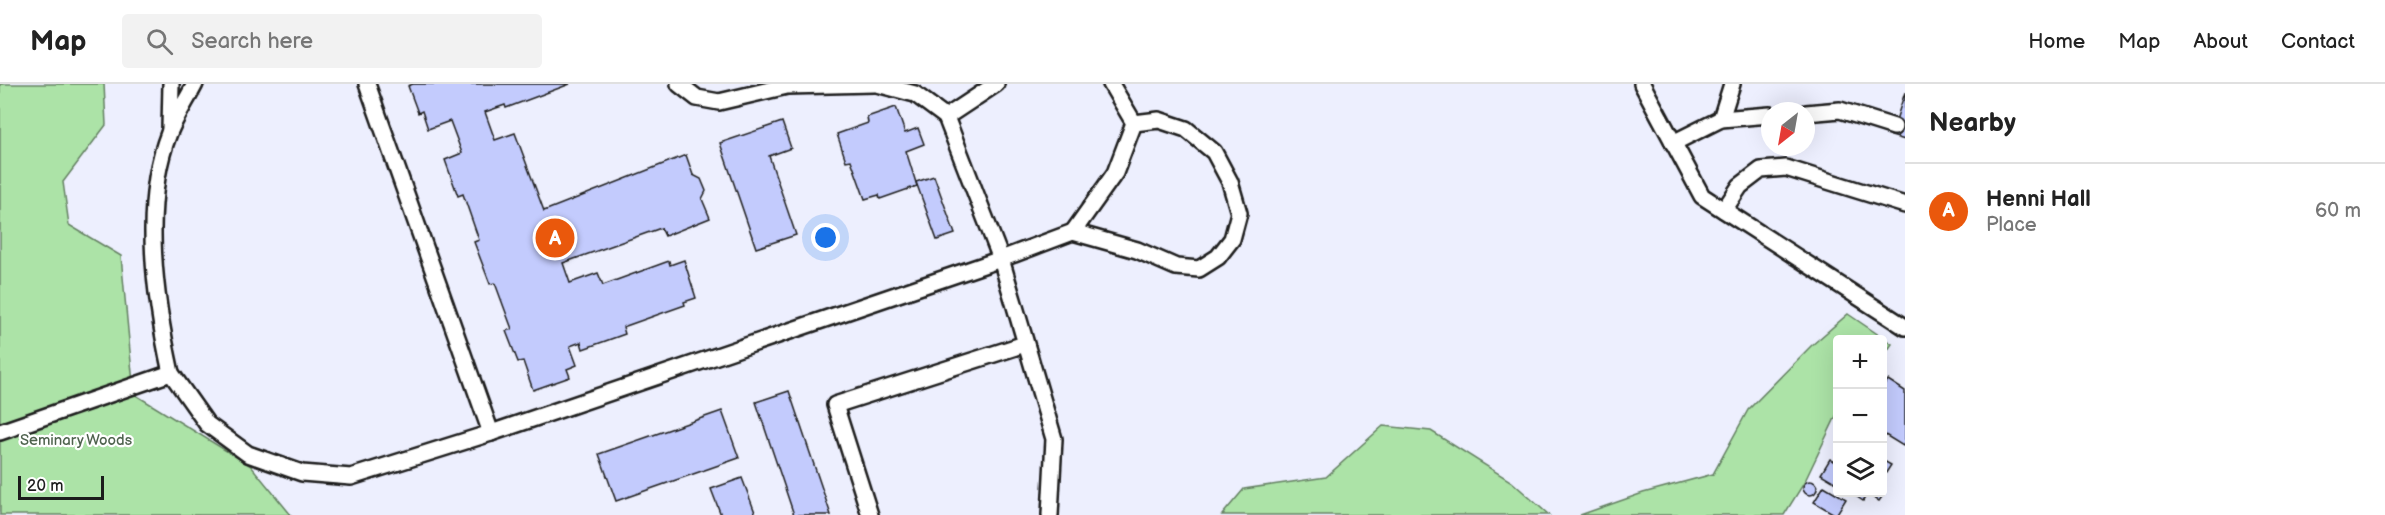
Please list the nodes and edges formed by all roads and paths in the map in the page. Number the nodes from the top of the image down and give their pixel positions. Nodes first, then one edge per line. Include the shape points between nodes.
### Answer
1 (171, 84) edge
2 (195, 84) edge
3 (367, 84) edge
4 (679, 84) edge
5 (876, 84) edge
6 (996, 84) edge
7 (1111, 84) edge
8 (1642, 84) edge
9 (1732, 84) edge
10 (1815, 112) edge
11 (1761, 116) edge
12 (946, 117) junction
13 (1721, 119) junction
14 (1134, 123) junction
15 (1894, 127) dead end
16 (170, 132) junction
17 (1673, 142) junction
18 (1905, 206) edge
19 (1724, 210) junction
20 (1073, 232) junction
21 (1001, 259) junction
22 (1905, 327) edge
23 (1025, 344) junction
24 (171, 373) junction
25 (0, 432) edge
26 (491, 433) junction
27 (870, 515) edge
28 (1050, 515) edge

1 - 16 lane
2 - 16 lane
3 - 26 lane
4 - 5 lane via 697,98 719,102 786,86
5 - 12 lane via 915,94
6 - 12 lane
7 - 14 lane
8 - 17 lane
9 - 13 lane
10 - 15 lane via 1840,110
11 - 13 lane
12 - 21 lane
13 - 17 lane
14 - 20 lane via 1115,173
14 - 20 lane via 1159,120 1186,129 1214,152 1230,182 1239,213 1232,239 1218,257 1199,269 1176,267 1137,250
16 - 24 lane via 158,169 153,245 159,316
17 - 19 lane via 1702,196
18 - 19 lane via 1786,168 1761,170 1740,186
19 - 22 lane
20 - 21 lane
21 - 23 lane
21 - 26 lane
23 - 27 lane via 835,405
23 - 28 lane via 1054,440
24 - 25 lane
24 - 26 lane via 207,423 248,454 302,473 351,477

